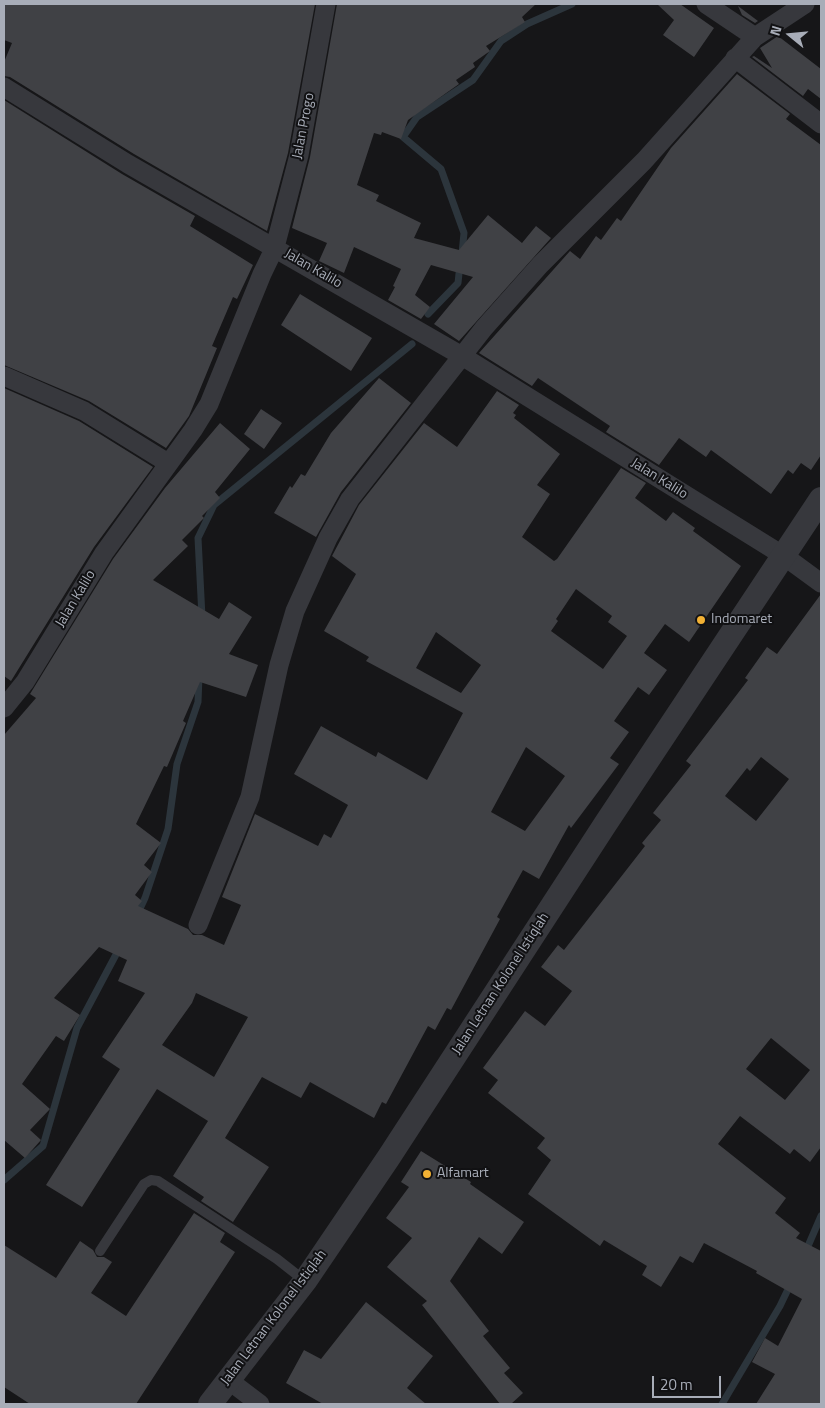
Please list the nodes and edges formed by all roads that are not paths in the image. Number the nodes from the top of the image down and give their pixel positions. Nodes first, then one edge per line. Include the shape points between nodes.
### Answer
1 (326, 4) edge
2 (706, 4) edge
3 (806, 4) edge
4 (755, 37) junction
5 (735, 58) junction
6 (4, 88) edge
7 (821, 124) edge
8 (275, 247) junction
9 (462, 356) junction
10 (4, 376) edge
11 (168, 463) junction
12 (821, 499) edge
13 (784, 556) junction
14 (821, 583) edge
15 (4, 708) edge
16 (198, 925) dead end
17 (100, 1250) dead end
18 (305, 1281) junction
19 (227, 1379) junction
20 (210, 1404) edge
21 (260, 1404) edge

1 - 8 street, Jalan Progo via 299,155
2 - 4 street
3 - 4 street
4 - 5 street
5 - 7 street
5 - 9 street via 644,161 540,265
6 - 8 street via 128,164
8 - 9 street, Jalan Kalilo
8 - 11 street, Jalan Kalilo via 209,404
9 - 13 street, Jalan Kalilo
9 - 16 street via 350,499 309,575 279,665 250,796
10 - 11 street via 84,411
11 - 15 street, Jalan Kalilo via 104,553 25,682
12 - 13 street, Jalan Letnan Kolonel Istiqlah
13 - 14 street, Jalan Kalilo
13 - 18 street, Jalan Letnan Kolonel Istiqlah
17 - 18 lane via 144,1184 158,1181
18 - 19 street, Jalan Letnan Kolonel Istiqlah
19 - 20 street, Jalan Letnan Kolonel Istiqlah
19 - 21 street

